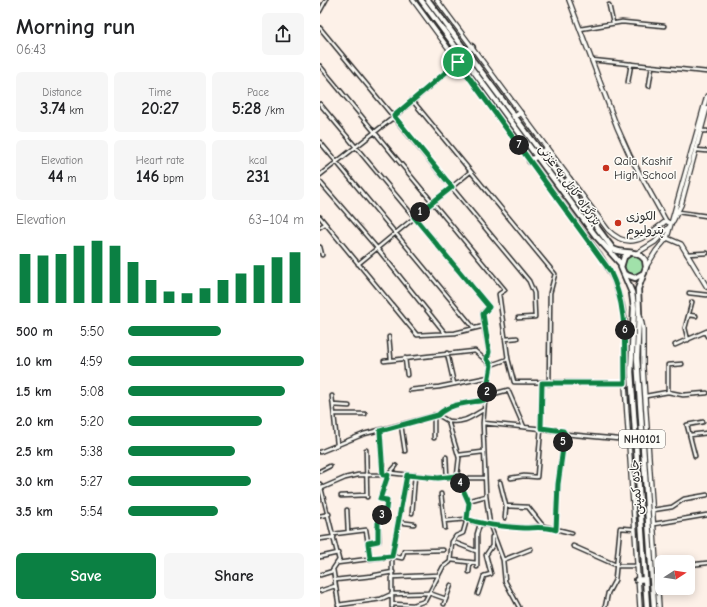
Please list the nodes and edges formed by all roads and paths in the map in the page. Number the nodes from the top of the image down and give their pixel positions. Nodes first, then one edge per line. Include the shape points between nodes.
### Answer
1 (413, 0) edge
2 (421, 0) edge
3 (428, 0) edge
4 (437, 0) edge
5 (568, 0) edge
6 (326, 2) edge
7 (320, 3) edge
8 (609, 5) dead end
9 (320, 11) edge
10 (613, 23) junction
11 (664, 26) dead end
12 (320, 28) edge
13 (580, 29) junction
14 (472, 47) junction
15 (466, 52) junction
16 (592, 60) junction
17 (458, 62) junction
18 (467, 62) junction
19 (631, 64) junction
20 (320, 66) edge
21 (462, 66) junction
22 (473, 66) junction
23 (652, 66) junction
24 (707, 72) edge
25 (628, 82) dead end
26 (649, 86) dead end
27 (707, 96) edge
28 (412, 100) junction
29 (320, 104) edge
30 (707, 108) edge
31 (520, 113) junction
32 (394, 116) junction
33 (514, 117) junction
34 (701, 131) junction
35 (707, 131) edge
36 (374, 132) junction
37 (321, 145) edge
38 (355, 146) junction
39 (546, 149) junction
40 (696, 150) junction
41 (707, 151) edge
42 (539, 155) junction
43 (336, 161) junction
44 (530, 161) junction
45 (470, 172) junction
46 (320, 175) edge
47 (569, 179) junction
48 (320, 182) edge
49 (564, 184) junction
50 (452, 187) junction
51 (433, 202) junction
52 (678, 212) junction
53 (707, 216) edge
54 (320, 217) edge
55 (414, 217) junction
56 (666, 221) junction
57 (325, 224) junction
58 (671, 224) junction
59 (320, 227) edge
60 (395, 233) junction
61 (667, 238) junction
62 (320, 247) edge
63 (377, 248) junction
64 (630, 253) junction
65 (637, 253) junction
66 (707, 253) edge
67 (687, 254) junction
68 (322, 255) dead end
69 (358, 264) junction
70 (621, 264) junction
71 (646, 270) junction
72 (624, 274) junction
73 (707, 288) edge
74 (689, 293) dead end
75 (707, 296) edge
76 (692, 302) dead end
77 (640, 314) junction
78 (689, 315) junction
79 (696, 316) dead end
80 (518, 318) dead end
81 (484, 326) junction
82 (474, 328) junction
83 (706, 331) edge
84 (445, 333) junction
85 (707, 336) edge
86 (389, 337) dead end
87 (517, 338) dead end
88 (505, 339) junction
89 (688, 340) junction
90 (675, 345) dead end
91 (447, 353) junction
92 (405, 358) junction
93 (487, 359) junction
94 (508, 359) junction
95 (391, 360) junction
96 (384, 361) dead end
97 (682, 364) dead end
98 (491, 365) junction
99 (407, 375) dead end
100 (490, 377) junction
101 (542, 383) junction
102 (625, 383) junction
103 (454, 384) junction
104 (549, 384) junction
105 (410, 390) dead end
106 (668, 392) junction
107 (707, 393) edge
108 (332, 396) dead end
109 (646, 396) junction
110 (485, 398) junction
111 (333, 405) junction
112 (349, 406) dead end
113 (484, 409) junction
114 (334, 414) junction
115 (365, 414) dead end
116 (436, 415) junction
117 (448, 421) junction
118 (703, 422) dead end
119 (483, 423) junction
120 (401, 425) junction
121 (524, 427) junction
122 (541, 428) junction
123 (380, 431) junction
124 (565, 434) junction
125 (707, 434) edge
126 (690, 435) junction
127 (434, 438) dead end
128 (618, 439) dead end
129 (338, 444) junction
130 (366, 450) dead end
131 (405, 451) dead end
132 (320, 452) edge
133 (483, 452) junction
134 (459, 455) junction
135 (695, 456) dead end
136 (446, 457) dead end
137 (330, 466) dead end
138 (396, 466) dead end
139 (320, 471) edge
140 (389, 474) junction
141 (367, 475) junction
142 (383, 475) junction
143 (407, 475) junction
144 (415, 475) junction
145 (457, 476) junction
146 (447, 477) junction
147 (469, 478) dead end
148 (485, 478) junction
149 (511, 478) dead end
150 (500, 482) dead end
151 (320, 484) edge
152 (322, 488) junction
153 (322, 493) edge
154 (441, 494) dead end
155 (707, 495) edge
156 (341, 496) dead end
157 (486, 496) junction
158 (471, 500) dead end
159 (506, 506) junction
160 (347, 510) dead end
161 (653, 510) junction
162 (412, 513) dead end
163 (329, 514) junction
164 (707, 515) edge
165 (320, 516) edge
166 (505, 518) dead end
167 (467, 519) junction
168 (444, 521) junction
169 (398, 522) junction
170 (414, 524) dead end
171 (480, 524) junction
172 (654, 524) junction
173 (490, 525) junction
174 (543, 526) junction
175 (445, 528) dead end
176 (635, 529) junction
177 (556, 530) junction
178 (348, 532) junction
179 (572, 533) dead end
180 (334, 535) junction
181 (494, 536) junction
182 (320, 539) edge
183 (452, 542) junction
184 (368, 543) junction
185 (574, 546) dead end
186 (531, 549) dead end
187 (443, 550) dead end
188 (476, 551) junction
189 (338, 552) junction
190 (656, 555) edge
191 (392, 556) junction
192 (320, 557) edge
193 (370, 558) junction
194 (451, 560) junction
195 (503, 560) junction
196 (337, 563) junction
197 (470, 563) junction
198 (707, 563) edge
199 (695, 564) edge
200 (618, 566) junction
201 (637, 566) junction
202 (333, 571) junction
203 (392, 572) junction
204 (469, 572) dead end
205 (320, 575) edge
206 (439, 575) junction
207 (392, 577) junction
208 (645, 579) junction
209 (335, 580) junction
210 (637, 580) junction
211 (451, 585) dead end
212 (335, 586) junction
213 (320, 591) edge
214 (429, 593) junction
215 (392, 594) junction
216 (478, 594) dead end
217 (658, 595) edge
218 (446, 599) junction
219 (444, 604) dead end
220 (339, 606) edge
221 (392, 606) edge
222 (404, 606) edge
223 (519, 607) edge
224 (605, 607) edge
225 (640, 607) edge
226 (647, 607) edge
227 (654, 607) edge
228 (659, 607) edge

1 - 17 street
2 - 18 highway, بزرگراه کابل به غزنی / NH0101
3 - 15 highway, بزرگراه کابل به غزنی / NH0101
4 - 14 street
5 - 13 street
6 - 7 street
6 - 9 street
8 - 10 street
10 - 11 street
10 - 13 street
12 - 32 street
13 - 16 street
14 - 15 highway
14 - 31 street
15 - 22 highway, بزرگراه کابل به غزنی / NH0101
16 - 19 street
16 - 56 street via 630,156
17 - 21 street
17 - 28 street
18 - 21 highway
18 - 22 highway, بزرگراه کابل به غزنی / NH0101
19 - 23 street
19 - 25 street
20 - 36 street
21 - 44 street
22 - 33 highway, بزرگراه کابل به غزنی / NH0101
22 - 42 highway, بزرگراه کابل به غزنی / NH0101
23 - 24 street
23 - 26 street
27 - 58 street
28 - 32 street
28 - 45 street
29 - 38 street
30 - 34 street
31 - 33 highway
31 - 39 street
32 - 36 street
32 - 50 street
33 - 42 highway, بزرگراه کابل به غزنی / NH0101
34 - 35 street
34 - 40 street
36 - 38 street
36 - 51 street
37 - 43 street
38 - 43 street
38 - 55 street
39 - 42 highway
39 - 47 street
40 - 41 street
40 - 52 street
42 - 44 highway
42 - 49 highway, بزرگراه کابل به غزنی / NH0101
42 - 70 highway, بزرگراه کابل به غزنی / NH0101 via 594,235
43 - 46 street
43 - 60 street
44 - 102 street via 602,258 614,280 625,322
45 - 50 street
45 - 104 street via 556,276 550,293
47 - 49 highway
47 - 56 street via 617,238 636,240 647,236
48 - 63 street
49 - 64 highway, بزرگراه کابل به غزنی / NH0101 via 614,250
50 - 51 street
50 - 80 street via 530,281 534,293 535,316
51 - 55 street
51 - 88 street via 505,290 499,294
52 - 53 street
52 - 58 street
54 - 57 street
55 - 60 street
55 - 81 street via 489,307 483,313
56 - 58 street
57 - 59 street
57 - 69 street
58 - 61 street
58 - 65 street via 655,242
60 - 63 street
60 - 82 street
61 - 67 street via 681,244
61 - 71 street via 656,251
62 - 68 street
63 - 69 street
63 - 84 street
64 - 65 highway, NH0101
64 - 70 highway via 624,257
65 - 71 highway via 644,257
66 - 67 street
67 - 73 street
69 - 84 street via 417,335
70 - 72 highway, NH0101
71 - 72 highway via 635,278
71 - 77 highway, جاده کمپنی / NH0101 via 638,289
72 - 208 highway, جاده کمپنی / NH0101 via 632,293 634,308 631,372
74 - 75 street
76 - 78 street
77 - 109 street
77 - 227 highway, جاده کمپنی / NH0101 via 638,371
78 - 79 street
78 - 89 street via 685,328
81 - 82 street
81 - 93 street via 489,352
82 - 84 street
83 - 85 street
83 - 89 street
86 - 95 street
87 - 88 street
88 - 94 street
89 - 90 street
91 - 92 street
91 - 93 street via 475,351
91 - 103 street
92 - 95 street
92 - 99 street
93 - 98 street
94 - 98 street
94 - 101 street via 514,382
95 - 96 street
97 - 106 street via 668,365
98 - 100 street
100 - 103 street
100 - 110 street
101 - 104 street
101 - 122 street
102 - 104 street
102 - 176 street
103 - 105 street
106 - 107 street via 683,395
106 - 109 street
108 - 111 street
109 - 161 street
110 - 113 street
110 - 116 street via 444,409
110 - 121 street via 508,390
111 - 112 street
111 - 114 street
113 - 117 street via 471,419
113 - 119 street
114 - 115 street
114 - 129 street
116 - 117 street
116 - 120 street
116 - 127 street
117 - 134 street
118 - 126 street via 687,425
119 - 121 street
119 - 133 street
120 - 123 street
120 - 131 street
121 - 122 street
122 - 124 street via 563,431
122 - 149 street via 537,478
123 - 129 street
123 - 142 street
124 - 128 street
124 - 177 street via 558,484
125 - 126 street
126 - 135 street
129 - 132 street
130 - 141 street
133 - 134 street
133 - 148 street
134 - 145 street
136 - 146 street
137 - 139 street
138 - 140 street
140 - 142 street
140 - 143 street
140 - 184 street via 380,499 387,500 386,509 378,523 378,541
141 - 142 street
141 - 152 street via 345,478
141 - 156 street via 367,496
143 - 144 street
143 - 169 street
144 - 146 street
144 - 162 street
145 - 146 street
145 - 167 street via 469,503
147 - 148 street
148 - 157 street
150 - 159 street
151 - 152 street
152 - 153 street
153 - 163 street
154 - 168 street
155 - 161 street via 684,499 672,507
157 - 158 street
157 - 173 street
159 - 166 street
159 - 174 street via 528,507
160 - 178 street
161 - 172 street
163 - 165 street
163 - 180 street
164 - 172 street
167 - 168 street
167 - 171 street
167 - 183 street via 463,533 456,536
168 - 175 street
169 - 170 street
169 - 191 street
171 - 173 street
171 - 188 street
172 - 190 street
173 - 174 street via 526,528
173 - 181 street
174 - 177 street
176 - 200 street via 620,528
176 - 201 street
177 - 179 street
178 - 180 street
178 - 184 street via 366,530
180 - 182 street
180 - 189 street
181 - 195 street
181 - 216 street via 492,546 486,555 491,574 484,576
183 - 188 street
183 - 194 street
184 - 193 street
185 - 200 street
186 - 195 street
187 - 191 street via 404,552 402,558
188 - 197 street via 477,565
189 - 192 street
189 - 196 street
191 - 193 street
191 - 203 street
193 - 196 street
194 - 197 street
194 - 206 street
195 - 223 street via 505,581
196 - 202 street
197 - 204 street
198 - 199 street
200 - 201 street
200 - 224 street
201 - 210 street
202 - 205 street
202 - 209 street
203 - 207 street
203 - 209 street
206 - 207 street
206 - 214 street
207 - 215 street
208 - 210 highway
208 - 226 highway, جاده کمپنی / NH0101
209 - 212 street
210 - 225 street
211 - 218 street
212 - 213 street
212 - 220 street
214 - 215 street
214 - 218 street
214 - 222 street via 426,601
215 - 220 street via 381,599
215 - 221 street
217 - 228 street
218 - 219 street
221 - 222 street

